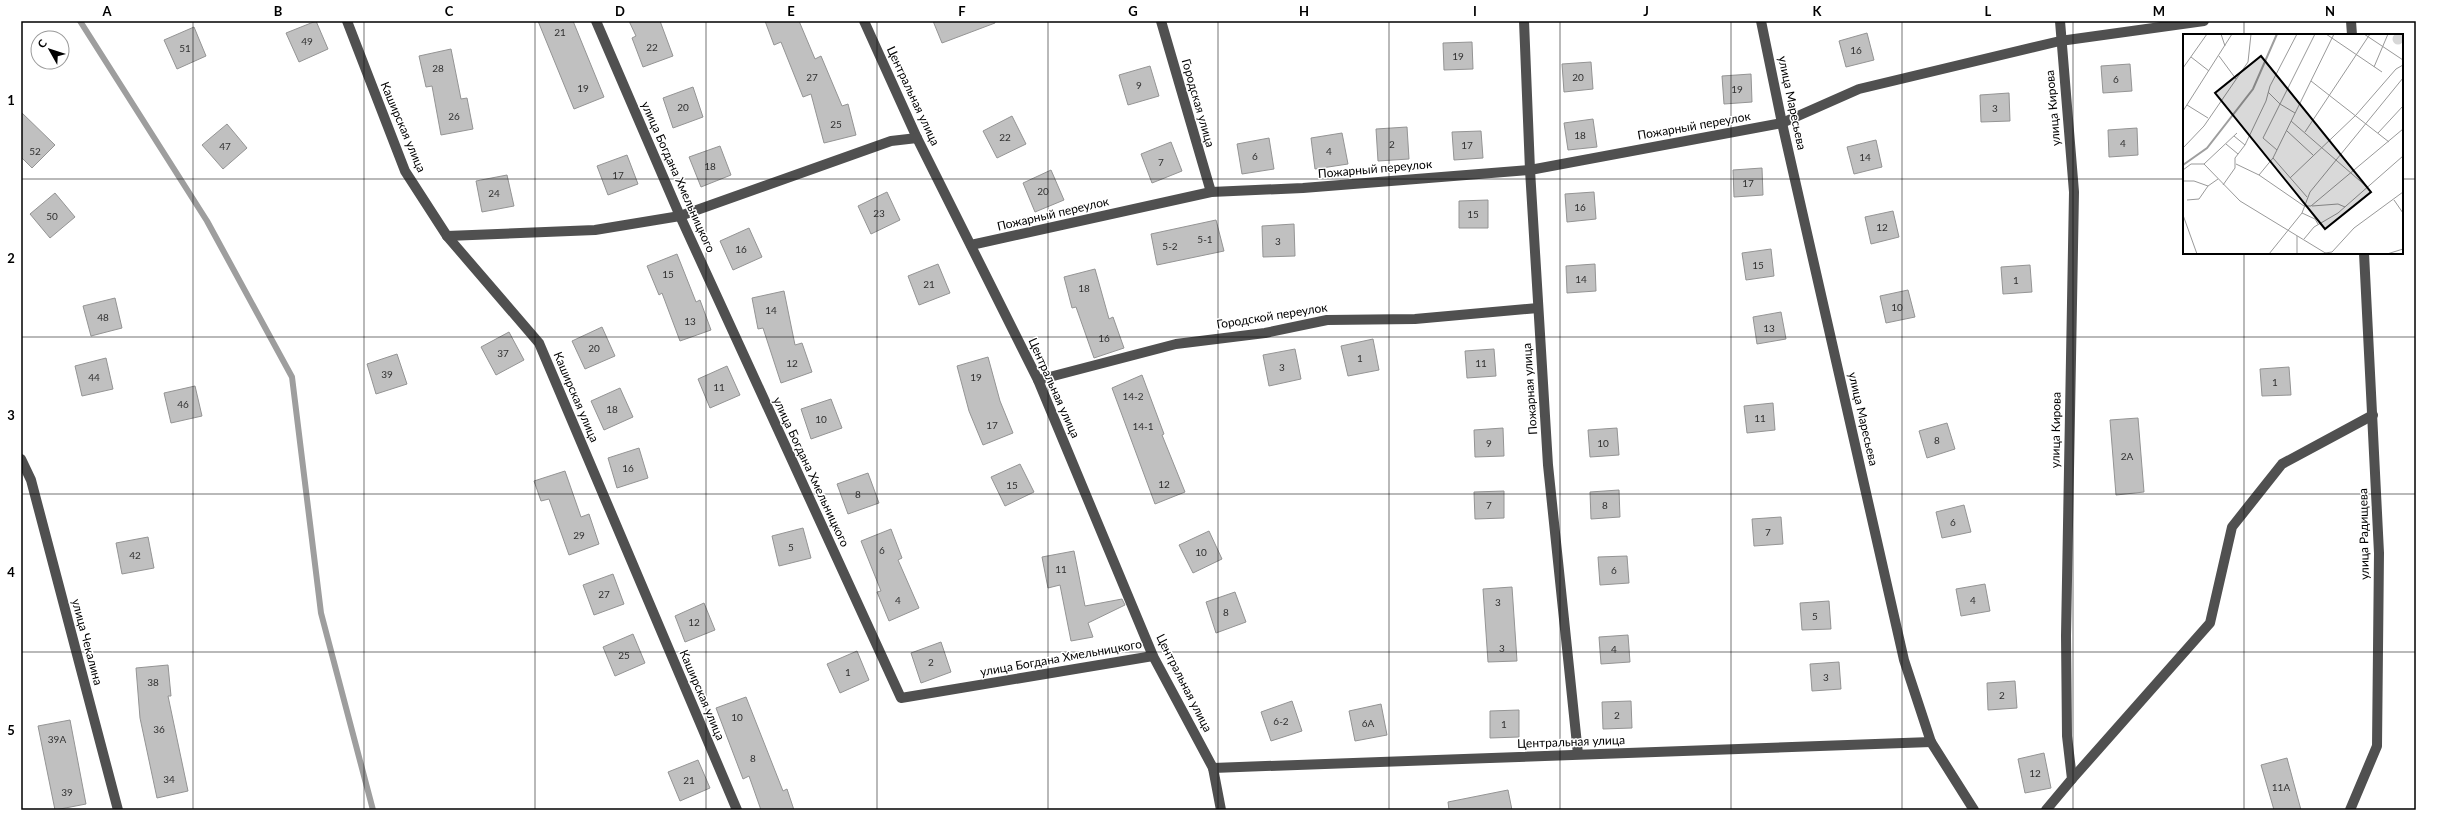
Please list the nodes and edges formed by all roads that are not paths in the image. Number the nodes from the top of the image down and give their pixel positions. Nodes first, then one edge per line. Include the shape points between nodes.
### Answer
1 (347, 21) edge
2 (596, 21) edge
3 (864, 21) edge
4 (1161, 21) edge
5 (1524, 21) edge
6 (1762, 21) edge
7 (2060, 21) edge
8 (2204, 21) edge
9 (2351, 21) edge
10 (2352, 34) edge
11 (2060, 41) junction
12 (1782, 123) junction
13 (917, 138) junction
14 (1530, 170) junction
15 (1211, 192) junction
16 (680, 216) junction
17 (447, 236) junction
18 (971, 245) junction
19 (2364, 254) edge
20 (1538, 308) junction
21 (1038, 380) junction
22 (2373, 416) junction
23 (21, 459) edge
24 (26, 480) edge
25 (1154, 656) junction
26 (1931, 742) junction
27 (1578, 754) junction
28 (1212, 768) junction
29 (2072, 779) junction
30 (118, 810) edge
31 (737, 810) edge
32 (1221, 810) edge
33 (1974, 810) edge
34 (2046, 810) edge
35 (2350, 810) edge

1 - 17 street, Каширская улица via 405,171
2 - 16 street, улица Богдана Хмельницкого
3 - 13 street, Центральная улица
4 - 15 street, Городская улица
5 - 14 street, Пожарная улица
6 - 12 street, улица Маресьева
7 - 11 street, улица Кирова
8 - 11 street
9 - 10 street
11 - 12 street via 1859,89
11 - 29 street, улица Кирова via 2074,192 2066,636 2067,736
12 - 14 street, Пожарный переулок
12 - 26 street, улица Маресьева via 1904,660
13 - 16 street via 891,141
13 - 18 street, Центральная улица
14 - 15 street, Пожарный переулок via 1303,188
14 - 20 street, Пожарная улица
15 - 18 street, Пожарный переулок
16 - 17 street via 595,230
16 - 25 street, улица Богдана Хмельницкого via 901,698
17 - 31 street, Каширская улица via 539,343
18 - 21 street, Центральная улица
19 - 22 street, улица Радищева
20 - 21 street, Городской переулок via 1415,320 1327,320 1265,333 1176,344
20 - 27 street, Пожарная улица via 1548,465
21 - 25 street, Центральная улица
22 - 29 street via 2282,464 2232,527 2210,623
22 - 35 street, улица Радищева via 2379,553 2377,746
23 - 24 street, улица Чекалина
24 - 30 street, улица Чекалина
25 - 28 street, Центральная улица
26 - 27 street, Центральная улица
26 - 33 street, улица Маресьева
27 - 28 street, Центральная улица
28 - 32 street, Центральная улица
29 - 34 street

